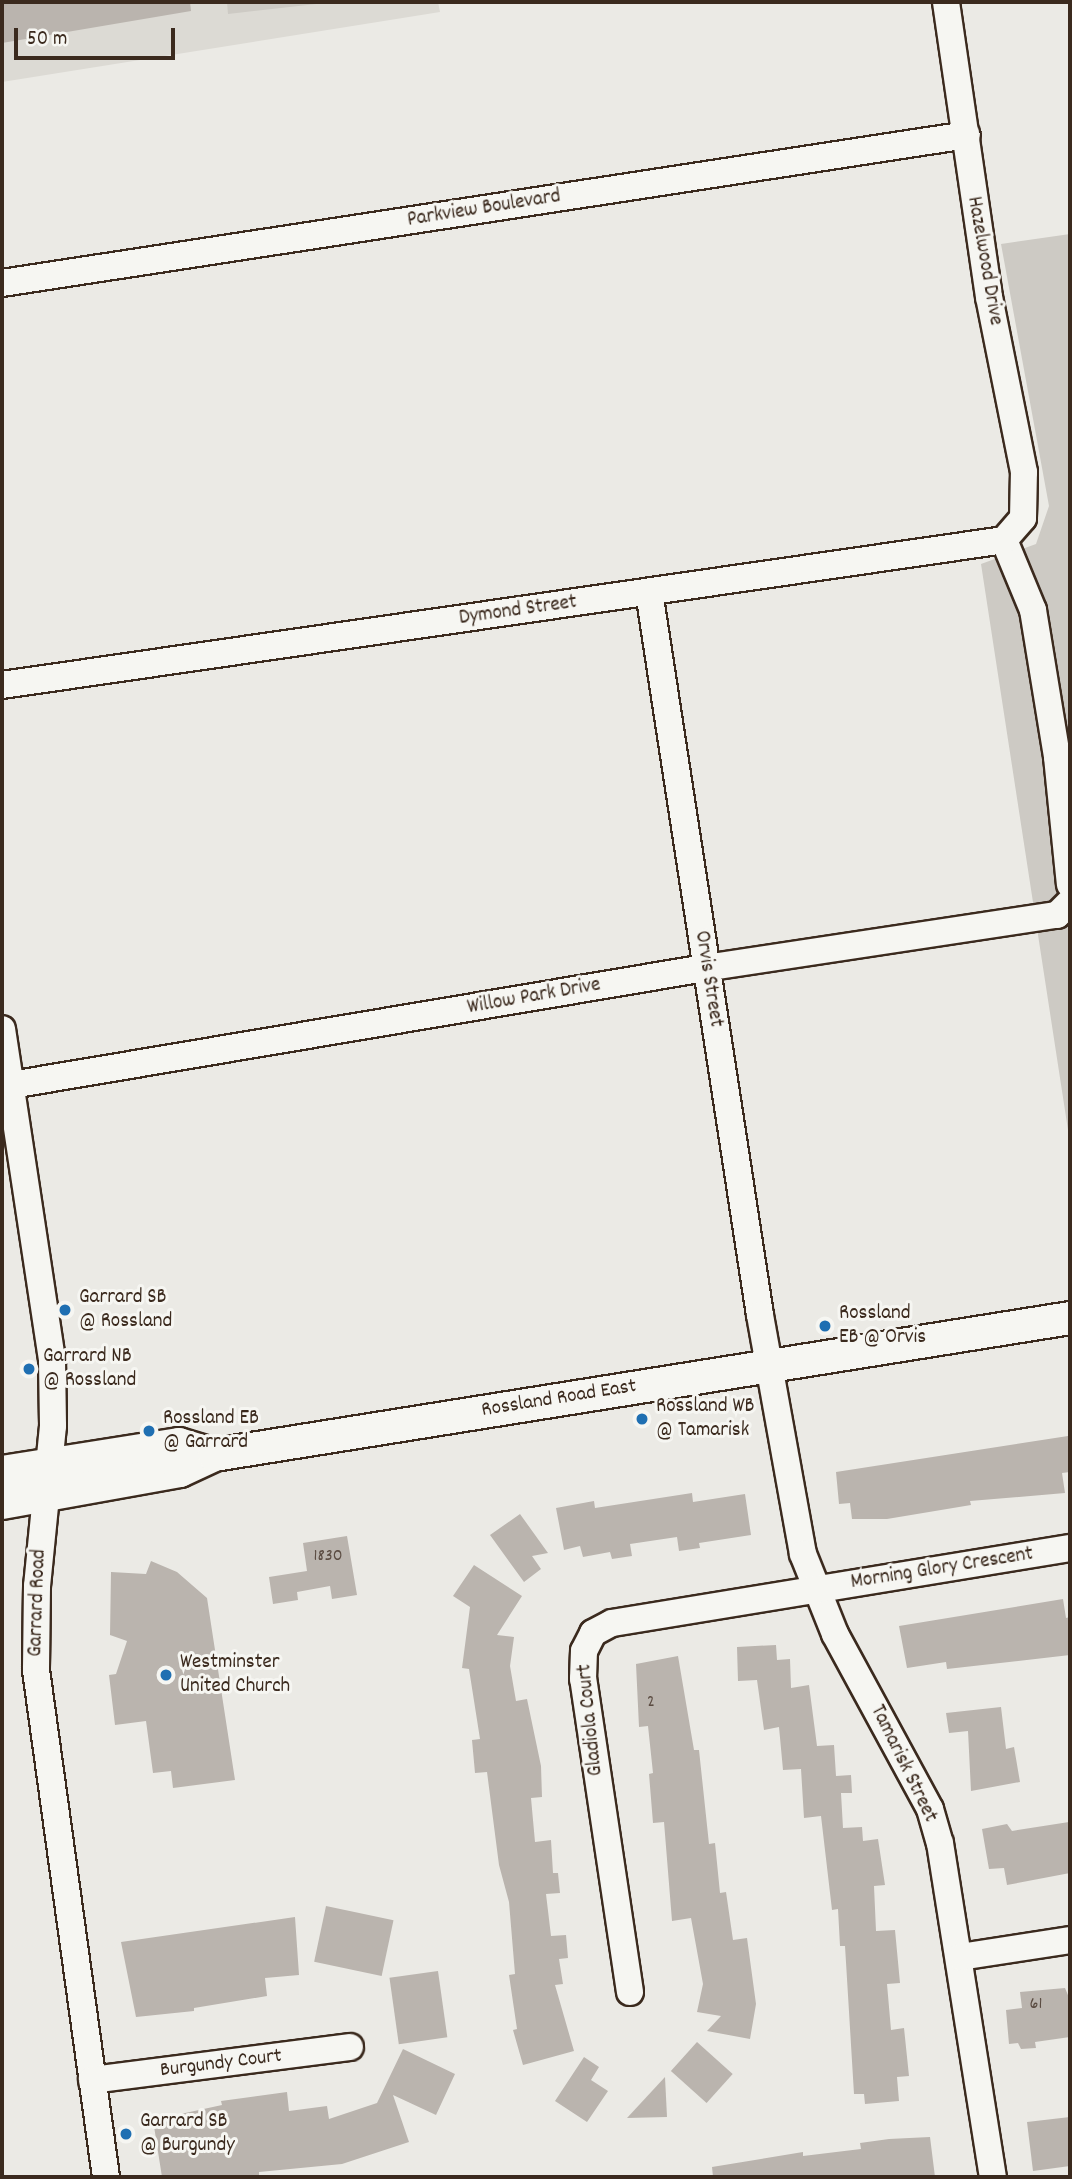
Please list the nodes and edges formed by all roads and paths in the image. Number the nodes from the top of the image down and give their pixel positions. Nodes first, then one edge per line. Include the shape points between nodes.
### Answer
1 (946, 2) edge
2 (967, 135) junction
3 (2, 282) edge
4 (1004, 541) junction
5 (649, 592) junction
6 (2, 685) edge
7 (1070, 884) edge
8 (1064, 909) edge
9 (705, 968) junction
10 (2, 1029) edge
11 (11, 1084) junction
12 (1070, 1318) edge
13 (768, 1365) junction
14 (214, 1455) junction
15 (48, 1464) junction
16 (2, 1472) edge
17 (44, 1496) junction
18 (2, 1503) edge
19 (1070, 1548) edge
20 (814, 1589) junction
21 (1070, 1940) edge
22 (960, 1957) junction
23 (630, 1992) dead end
24 (349, 2047) dead end
25 (92, 2080) junction
26 (106, 2177) edge
27 (993, 2177) edge

1 - 2 street, Hazelwood Drive
2 - 3 street, Parkview Boulevard
2 - 4 street, Hazelwood Drive via 986,284 1024,472 1023,518
4 - 5 street, Dymond Street
4 - 7 street via 1033,610 1057,757
5 - 6 street, Dymond Street
5 - 9 street, Orvis Street via 667,686
8 - 9 street, Willow Park Drive
9 - 11 street, Willow Park Drive
9 - 13 street, Orvis Street
10 - 11 street, Garrard Road
11 - 15 street, Garrard Road via 52,1361 53,1426
12 - 13 main road, Rossland Road East
13 - 14 main road, Rossland Road East
13 - 20 street, Tamarisk Street via 803,1554
14 - 15 main road, Rossland Road East via 179,1444
14 - 17 main road, Rossland Road East via 180,1471
15 - 16 main road, Rossland Road East
15 - 17 street, Garrard Road
17 - 18 main road, Rossland Road East
17 - 25 street, Garrard Road via 36,1670
19 - 20 street, Morning Glory Crescent
20 - 22 street, Tamarisk Street via 930,1809
20 - 23 street, Gladiola Court via 612,1623 593,1633 584,1651 583,1679
21 - 22 street
22 - 27 street, Tamarisk Street
24 - 25 street, Burgundy Court
25 - 26 street, Garrard Road

